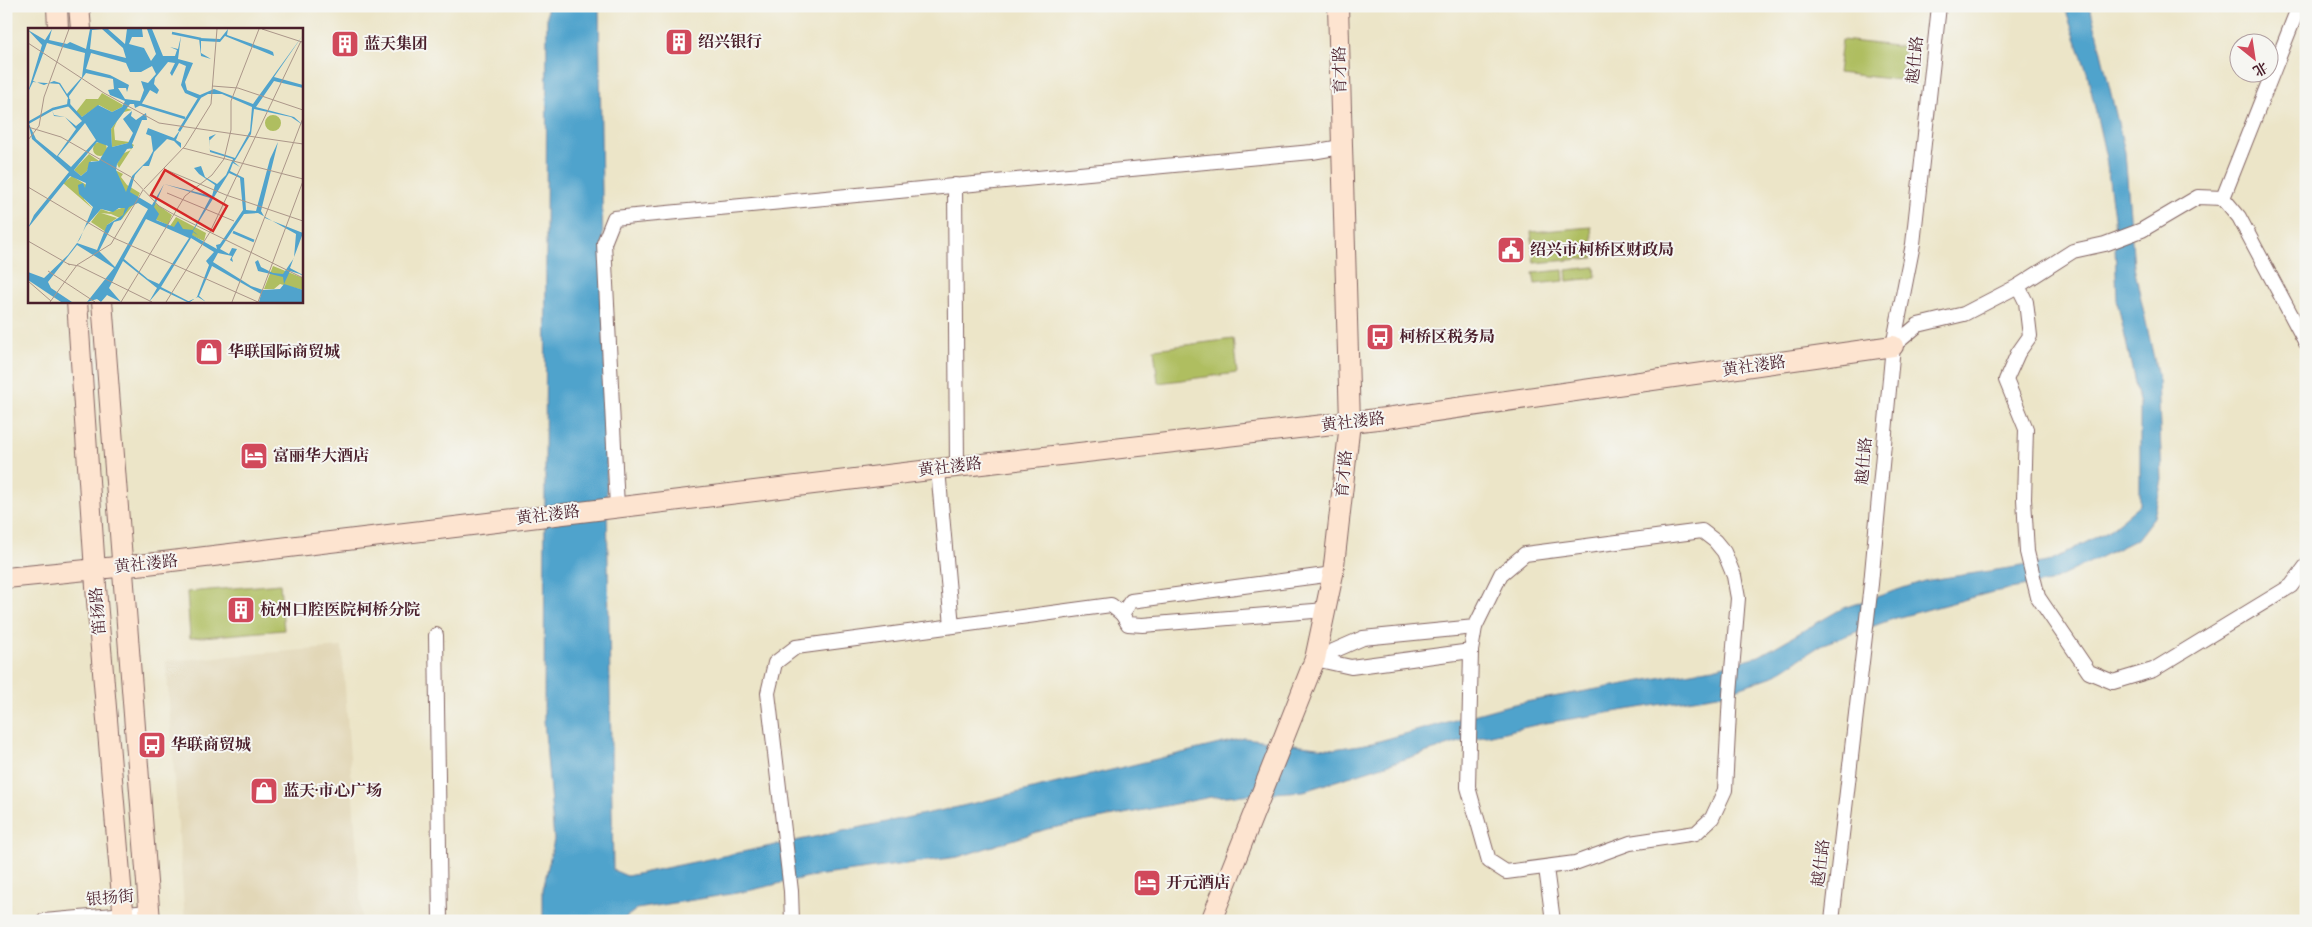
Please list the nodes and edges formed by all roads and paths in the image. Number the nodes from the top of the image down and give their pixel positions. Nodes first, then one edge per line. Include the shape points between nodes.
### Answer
1 (57, 6) edge
2 (79, 6) edge
3 (1338, 6) edge
4 (1939, 6) edge
5 (2299, 6) edge
6 (58, 28) edge
7 (81, 28) edge
8 (1341, 146) junction
9 (955, 185) junction
10 (2223, 198) junction
11 (2018, 286) junction
12 (77, 302) edge
13 (102, 302) edge
14 (2306, 343) edge
15 (1892, 346) junction
16 (1350, 423) junction
17 (948, 467) junction
18 (614, 507) junction
19 (2306, 566) edge
20 (123, 567) junction
21 (95, 569) junction
22 (1333, 574) junction
23 (6, 578) edge
24 (1326, 610) junction
25 (1122, 614) junction
26 (952, 626) junction
27 (1475, 627) junction
28 (436, 635) dead end
29 (1471, 651) junction
30 (1315, 659) junction
31 (1546, 868) junction
32 (149, 916) edge
33 (124, 917) edge
34 (44, 921) edge
35 (440, 921) edge
36 (792, 921) edge
37 (1211, 921) edge
38 (1553, 921) edge
39 (1832, 921) edge

1 - 6 street
2 - 7 street
3 - 8 street, 育才路
4 - 15 street, 越仕路 via 1913,244
5 - 10 street
8 - 9 street via 1302,153
8 - 16 street, 育才路
9 - 17 street
9 - 18 street via 614,218 604,243
10 - 11 street via 2198,197 2142,230 2105,244 2073,251
10 - 14 street via 2239,217
11 - 15 street via 1964,314 1918,325
11 - 19 street via 2026,302 2030,336 2006,380 2026,429 2026,552 2038,597 2089,672 2113,682 2153,670 2291,586
12 - 21 street, 笛扬路
13 - 20 street, 笛扬路
15 - 16 street, 黄社溇路
15 - 39 street, 越仕路 via 1871,584
16 - 17 street, 黄社溇路
16 - 22 street, 育才路
17 - 18 street, 黄社溇路
17 - 26 street
18 - 20 street, 黄社溇路
20 - 21 street, 黄社溇路
20 - 32 street, 笛扬路
21 - 23 street, 黄社溇路
21 - 33 street, 笛扬路
22 - 24 street, 育才路
22 - 25 street via 1131,601
24 - 25 street via 1143,625 1128,624
24 - 30 street, 育才路
25 - 26 street via 1111,605
26 - 36 street via 796,647 775,663 768,693
27 - 29 street
27 - 30 street via 1362,638
27 - 31 street via 1501,574 1525,554 1702,532 1724,552 1734,576 1738,598 1725,790 1712,818 1696,833 1630,844 1575,863
28 - 35 street
29 - 30 street via 1351,667
29 - 31 street via 1468,788 1489,861 1506,872
30 - 37 street, 育才路
31 - 38 street
32 - 33 street, 银扬街
33 - 34 street, 银扬街

